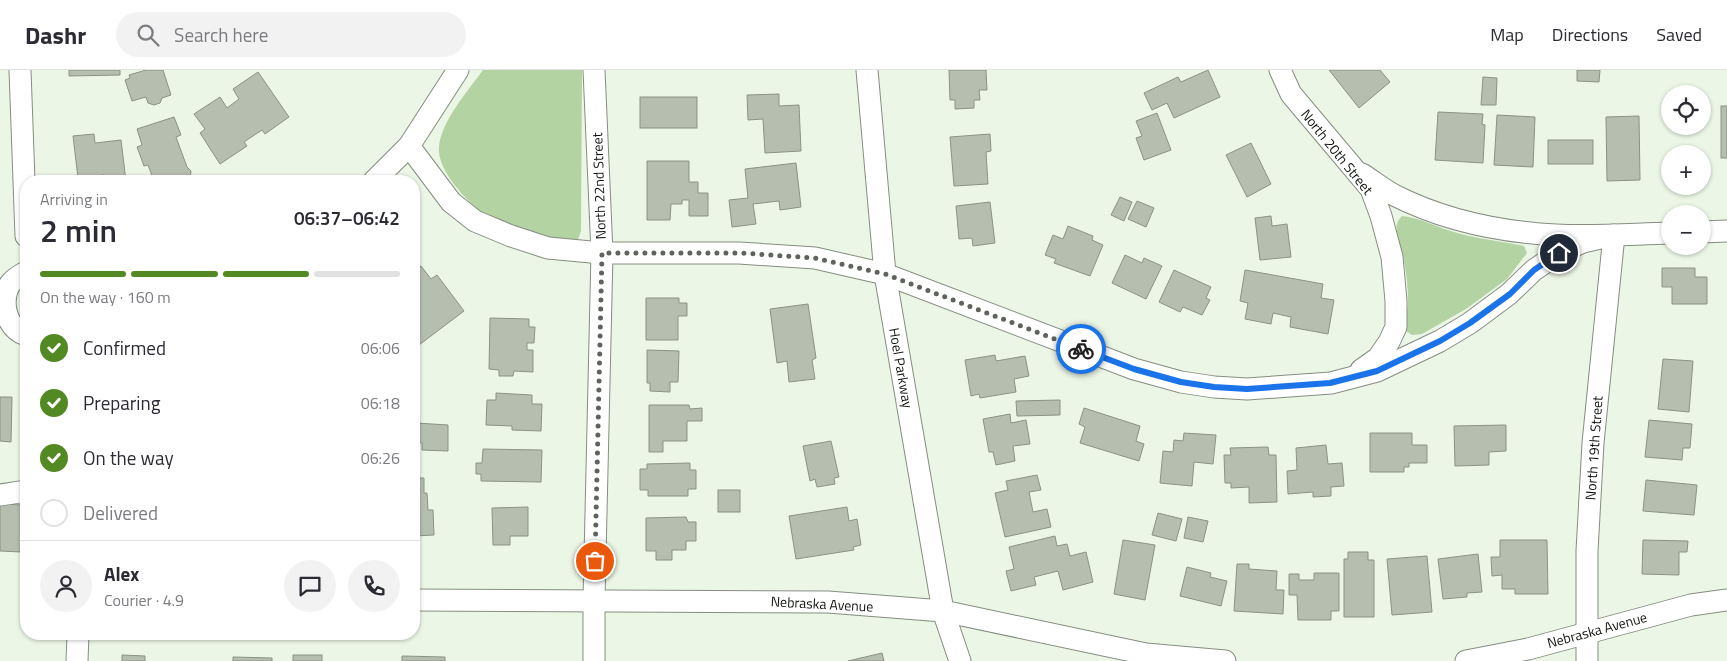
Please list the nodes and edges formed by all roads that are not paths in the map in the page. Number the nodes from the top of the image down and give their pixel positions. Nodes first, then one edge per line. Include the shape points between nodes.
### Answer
1 (20, 70) edge
2 (458, 70) edge
3 (594, 70) edge
4 (867, 70) edge
5 (1280, 70) edge
6 (409, 146) junction
7 (1353, 167) junction
8 (24, 175) edge
9 (380, 175) edge
10 (1727, 231) edge
11 (1711, 232) edge
12 (1661, 233) edge
13 (1614, 235) junction
14 (602, 253) junction
15 (885, 274) junction
16 (20, 275) edge
17 (2, 306) edge
18 (20, 331) edge
19 (1330, 383) junction
20 (20, 492) edge
21 (0, 495) edge
22 (420, 600) edge
23 (594, 600) junction
24 (1727, 600) edge
25 (943, 611) junction
26 (1588, 633) junction
27 (78, 640) edge
28 (77, 661) edge
29 (594, 661) edge
30 (960, 661) edge
31 (1225, 661) edge
32 (1466, 661) edge
33 (1588, 661) edge

1 - 8 street
2 - 6 street
3 - 14 street, North 22nd Street
4 - 15 street, Hoel Parkway
5 - 7 street, North 20th Street via 1291,94
6 - 9 street
6 - 14 street via 451,202 475,221 548,248
7 - 13 street via 1394,194 1456,218 1532,233
7 - 19 street, North 20th Street via 1370,189 1381,216 1392,257 1396,327 1378,358 1362,370
10 - 11 street
12 - 13 street
13 - 19 street via 1582,242 1559,253 1534,270 1510,294 1440,341 1377,371
13 - 26 street, North 19th Street via 1593,443 1587,550
14 - 15 street via 740,253 815,258
14 - 23 street, North 22nd Street
15 - 19 street via 1134,369 1181,382 1247,389
15 - 25 street, Hoel Parkway
16 - 17 street via 10,284
17 - 18 street via 13,327
20 - 21 street
22 - 23 street, Nebraska Avenue
23 - 25 street, Nebraska Avenue via 828,602
23 - 29 street, North 22nd Street
24 - 26 street, Nebraska Avenue
25 - 30 street, Hoel Parkway
25 - 31 street, Nebraska Avenue via 1146,654
26 - 32 street, Nebraska Avenue
26 - 33 street, North 19th Street
27 - 28 street

